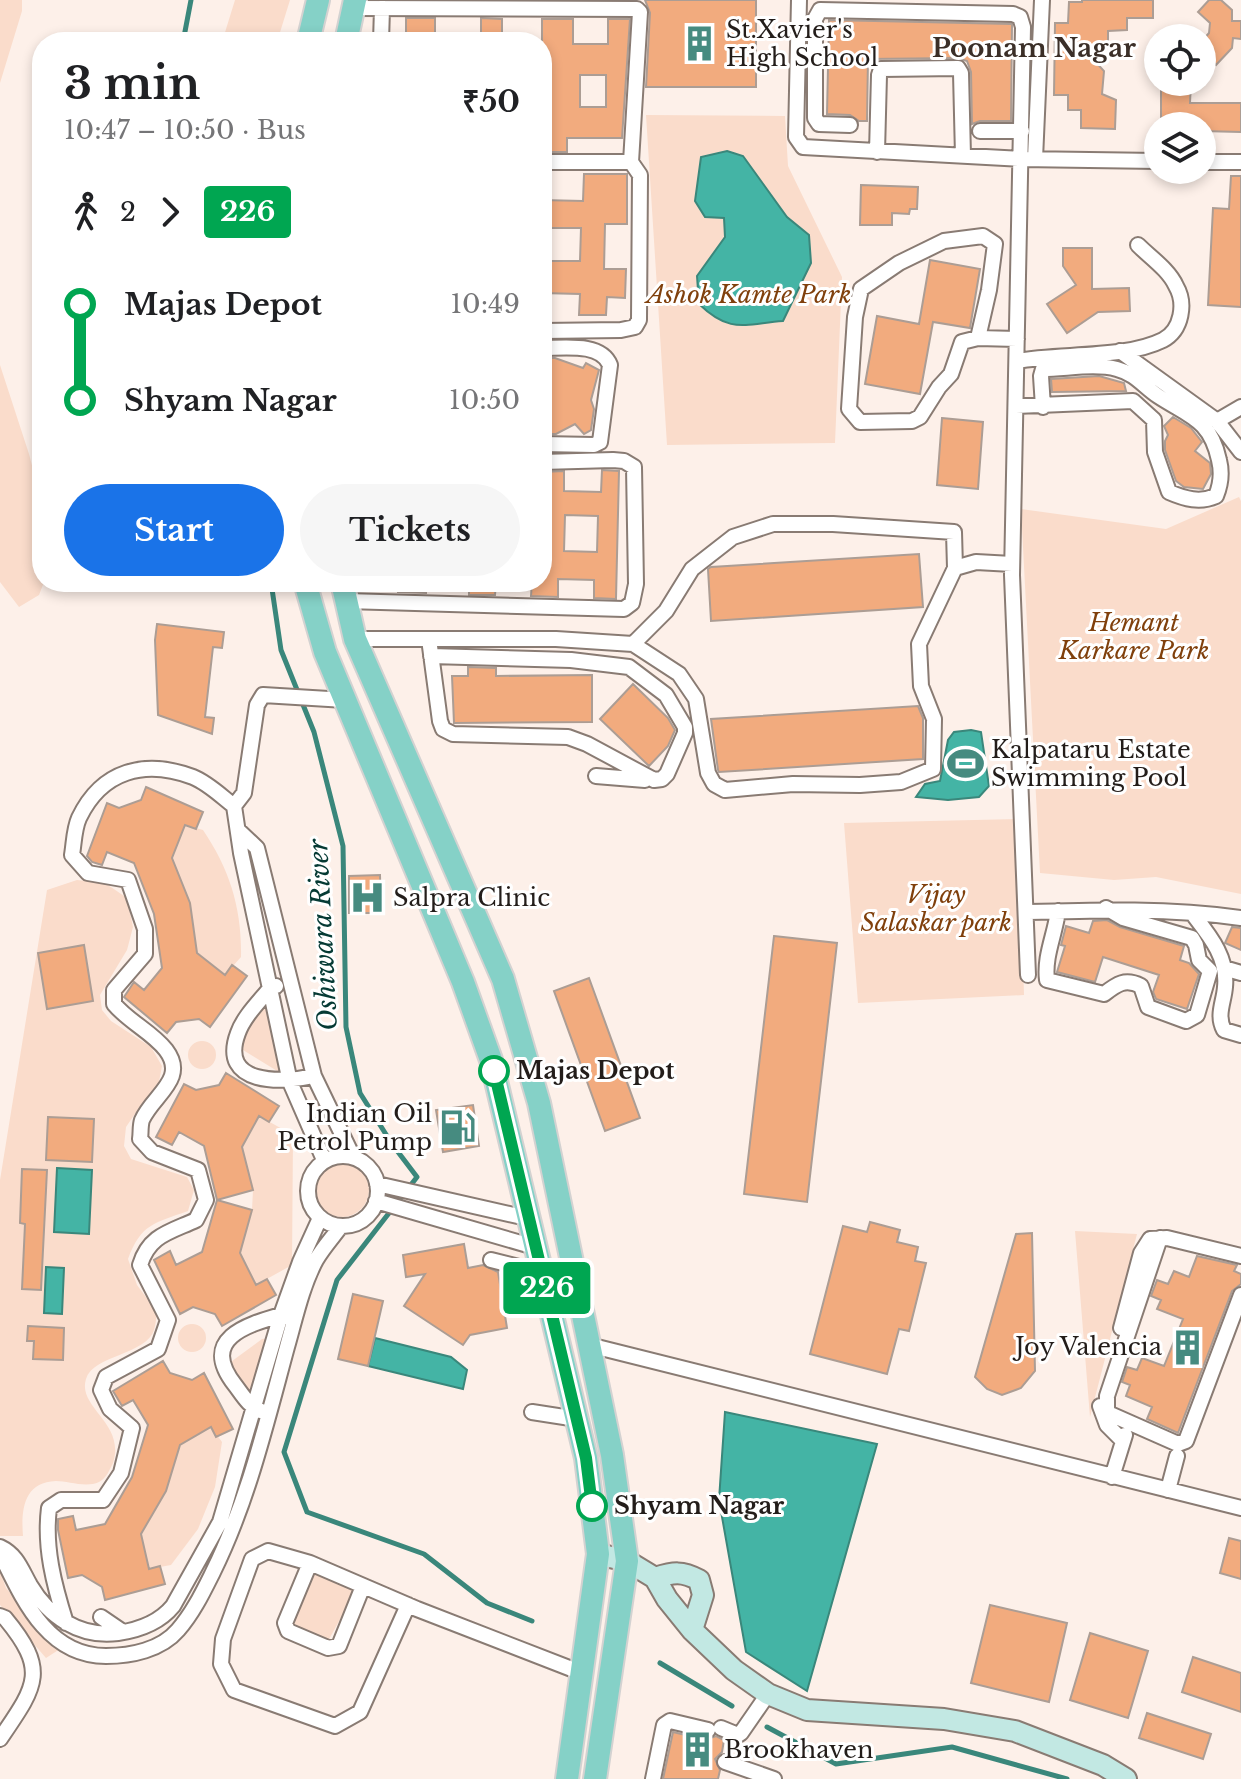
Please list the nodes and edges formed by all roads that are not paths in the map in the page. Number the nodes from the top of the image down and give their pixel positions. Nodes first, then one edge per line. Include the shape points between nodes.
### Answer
1 (318, 0) edge
2 (799, 0) edge
3 (1042, 0) edge
4 (354, 4) edge
5 (382, 8) junction
6 (310, 32) edge
7 (348, 32) edge
8 (381, 32) edge
9 (850, 125) dead end
10 (980, 131) dead end
11 (1022, 131) junction
12 (877, 152) junction
13 (963, 156) junction
14 (1028, 159) junction
15 (1144, 161) edge
16 (552, 162) edge
17 (631, 162) junction
18 (1216, 162) edge
19 (1241, 162) edge
20 (1138, 245) dead end
21 (552, 331) edge
22 (978, 338) junction
23 (1017, 339) junction
24 (552, 348) edge
25 (1120, 351) junction
26 (1017, 361) junction
27 (1016, 406) junction
28 (1043, 407) junction
29 (1241, 407) edge
30 (1217, 421) junction
31 (552, 444) edge
32 (1241, 452) edge
33 (552, 462) edge
34 (1012, 564) junction
35 (955, 568) junction
36 (308, 592) edge
37 (344, 592) edge
38 (355, 639) junction
39 (429, 639) junction
40 (633, 644) junction
41 (431, 656) junction
42 (345, 700) junction
43 (172, 771) junction
44 (596, 776) dead end
45 (654, 780) junction
46 (149, 781) dead end
47 (234, 806) junction
48 (239, 831) junction
49 (1106, 908) junction
50 (1058, 911) junction
51 (1027, 912) junction
52 (1192, 913) junction
53 (1241, 918) edge
54 (1224, 968) junction
55 (1241, 973) edge
56 (1028, 975) dead end
57 (292, 981) junction
58 (271, 987) junction
59 (1241, 1035) edge
60 (314, 1076) junction
61 (290, 1082) junction
62 (353, 1157) junction
63 (324, 1160) junction
64 (384, 1186) junction
65 (381, 1203) junction
66 (320, 1218) junction
67 (531, 1219) junction
68 (341, 1226) junction
69 (1160, 1238) junction
70 (538, 1248) junction
71 (1241, 1256) edge
72 (491, 1260) dead end
73 (543, 1273) junction
74 (1241, 1295) edge
75 (288, 1317) junction
76 (589, 1345) junction
77 (253, 1409) junction
78 (532, 1412) dead end
79 (269, 1414) junction
80 (577, 1419) junction
81 (1177, 1456) dead end
82 (1112, 1477) junction
83 (1168, 1490) junction
84 (1241, 1508) edge
85 (0, 1547) edge
86 (598, 1554) junction
87 (0, 1560) edge
88 (627, 1561) junction
89 (310, 1563) junction
90 (655, 1578) junction
91 (363, 1586) junction
92 (180, 1594) junction
93 (196, 1604) junction
94 (408, 1605) junction
95 (53, 1613) junction
96 (0, 1616) edge
97 (101, 1617) dead end
98 (66, 1623) junction
99 (42, 1627) junction
100 (692, 1630) junction
101 (123, 1632) junction
102 (104, 1634) junction
103 (106, 1656) junction
104 (582, 1673) junction
105 (768, 1694) junction
106 (0, 1739) edge
107 (725, 1762) dead end
108 (567, 1779) edge
109 (595, 1779) edge
110 (653, 1779) edge
111 (774, 1779) edge
112 (1126, 1779) edge

1 - 6 main road
2 - 12 street via 797,141 807,148
3 - 14 street
4 - 5 street
4 - 7 main road
5 - 8 street
5 - 17 street via 637,9
9 - 11 street via 819,124 815,118 815,19 823,9 1017,15 1023,27
10 - 11 street
11 - 14 street
12 - 13 street
12 - 13 street via 881,69 958,68
13 - 14 street
14 - 15 street
14 - 23 street
16 - 17 street
17 - 21 street via 640,175 639,320 635,327 621,330
18 - 19 street
20 - 25 street via 1175,282 1182,308 1177,327 1166,339
22 - 22 street via 962,342 951,374 920,417 860,422 849,409 861,289 899,263 944,241 983,236 995,244
22 - 23 street
23 - 26 street
24 - 31 street via 602,353 610,365 600,442
25 - 26 street
25 - 30 street
26 - 27 street
27 - 28 street
27 - 34 street
28 - 28 street via 1133,401 1154,420 1155,452 1169,492 1182,498 1216,496 1221,466 1214,438 1134,374 1113,368 1043,369
29 - 30 street
30 - 32 street
33 - 37 street via 613,460 634,467 636,584 632,603 624,609
34 - 35 street via 976,562
34 - 51 street
35 - 40 street via 954,532 773,524 733,537 692,569 666,611
35 - 40 street via 919,644 921,686 934,719 933,769 901,782 725,790 708,773 696,699 679,674
36 - 42 main road
37 - 38 main road
38 - 39 street
38 - 76 main road via 506,990 539,1103
39 - 40 street
39 - 41 street
41 - 45 street via 440,721 447,732 568,737
41 - 45 street via 629,667 666,695 685,727 667,774
42 - 47 street via 266,695 258,701 244,793
42 - 67 main road via 491,1060
43 - 46 street
43 - 47 street via 196,778
43 - 98 street via 157,767 122,773 94,795 78,820 72,855 88,873 128,880 145,929 145,954 114,990 114,1004 164,1048 174,1076 142,1122 140,1139 152,1152 198,1170 206,1200 196,1220 145,1247 140,1265 168,1320 158,1349 106,1377 101,1390 110,1409 132,1428 121,1473 103,1500 61,1500 49,1508 46,1536
44 - 45 street
47 - 48 street
48 - 57 street via 257,848
48 - 58 street
49 - 50 street
49 - 50 street via 1192,938 1199,960 1210,971 1197,1015 1186,1021 1148,1007 1135,983 1119,983 1104,994 1047,980 1045,962
49 - 52 street
50 - 51 street
51 - 56 street
52 - 53 street
52 - 54 street via 1216,944
54 - 55 street
54 - 59 street via 1220,1022 1224,1030
57 - 58 street
57 - 60 street
58 - 61 street
58 - 61 street via 239,1030 236,1056 247,1075
60 - 61 street
60 - 62 street
61 - 63 street
62 - 63 street
62 - 64 street
63 - 66 street via 307,1188
64 - 65 street
64 - 67 street
65 - 68 street via 361,1221
65 - 70 street
66 - 68 street
66 - 75 street via 300,1262
67 - 70 main road
68 - 75 street
69 - 71 street
69 - 74 street via 1107,1396 1107,1410 1114,1416 1178,1444 1186,1441
69 - 82 street via 1150,1239 1141,1253 1100,1403 1102,1418 1124,1438
70 - 73 main road
72 - 73 street
73 - 80 main road
75 - 77 street
75 - 77 street via 247,1325 226,1343 223,1360 228,1376
75 - 79 street
76 - 82 street
76 - 88 main road
77 - 79 street
77 - 92 street via 220,1522
78 - 80 street
79 - 93 street via 234,1529
80 - 86 main road
81 - 83 street
82 - 83 street
83 - 84 street
85 - 95 street via 13,1553
86 - 88 main road
86 - 104 main road
87 - 99 street
88 - 90 main road
88 - 109 main road
89 - 91 street
89 - 91 street via 285,1623 288,1631 328,1648 339,1646
89 - 94 street via 268,1551 252,1559 223,1639 221,1664 234,1690 335,1726 360,1712
90 - 100 main road
90 - 100 main road via 683,1572 699,1580 703,1595
91 - 94 street
92 - 93 street
92 - 101 street via 164,1617
93 - 103 street via 177,1632 153,1648
94 - 104 street
95 - 98 street
95 - 99 street
96 - 106 street via 25,1641 34,1667 27,1697
97 - 101 street
98 - 102 street
99 - 103 street via 69,1648
100 - 105 main road
101 - 102 street
102 - 103 street
104 - 108 main road
105 - 110 street via 741,1733 670,1721 664,1725
105 - 112 main road via 807,1710 944,1719 1015,1731
107 - 111 street

